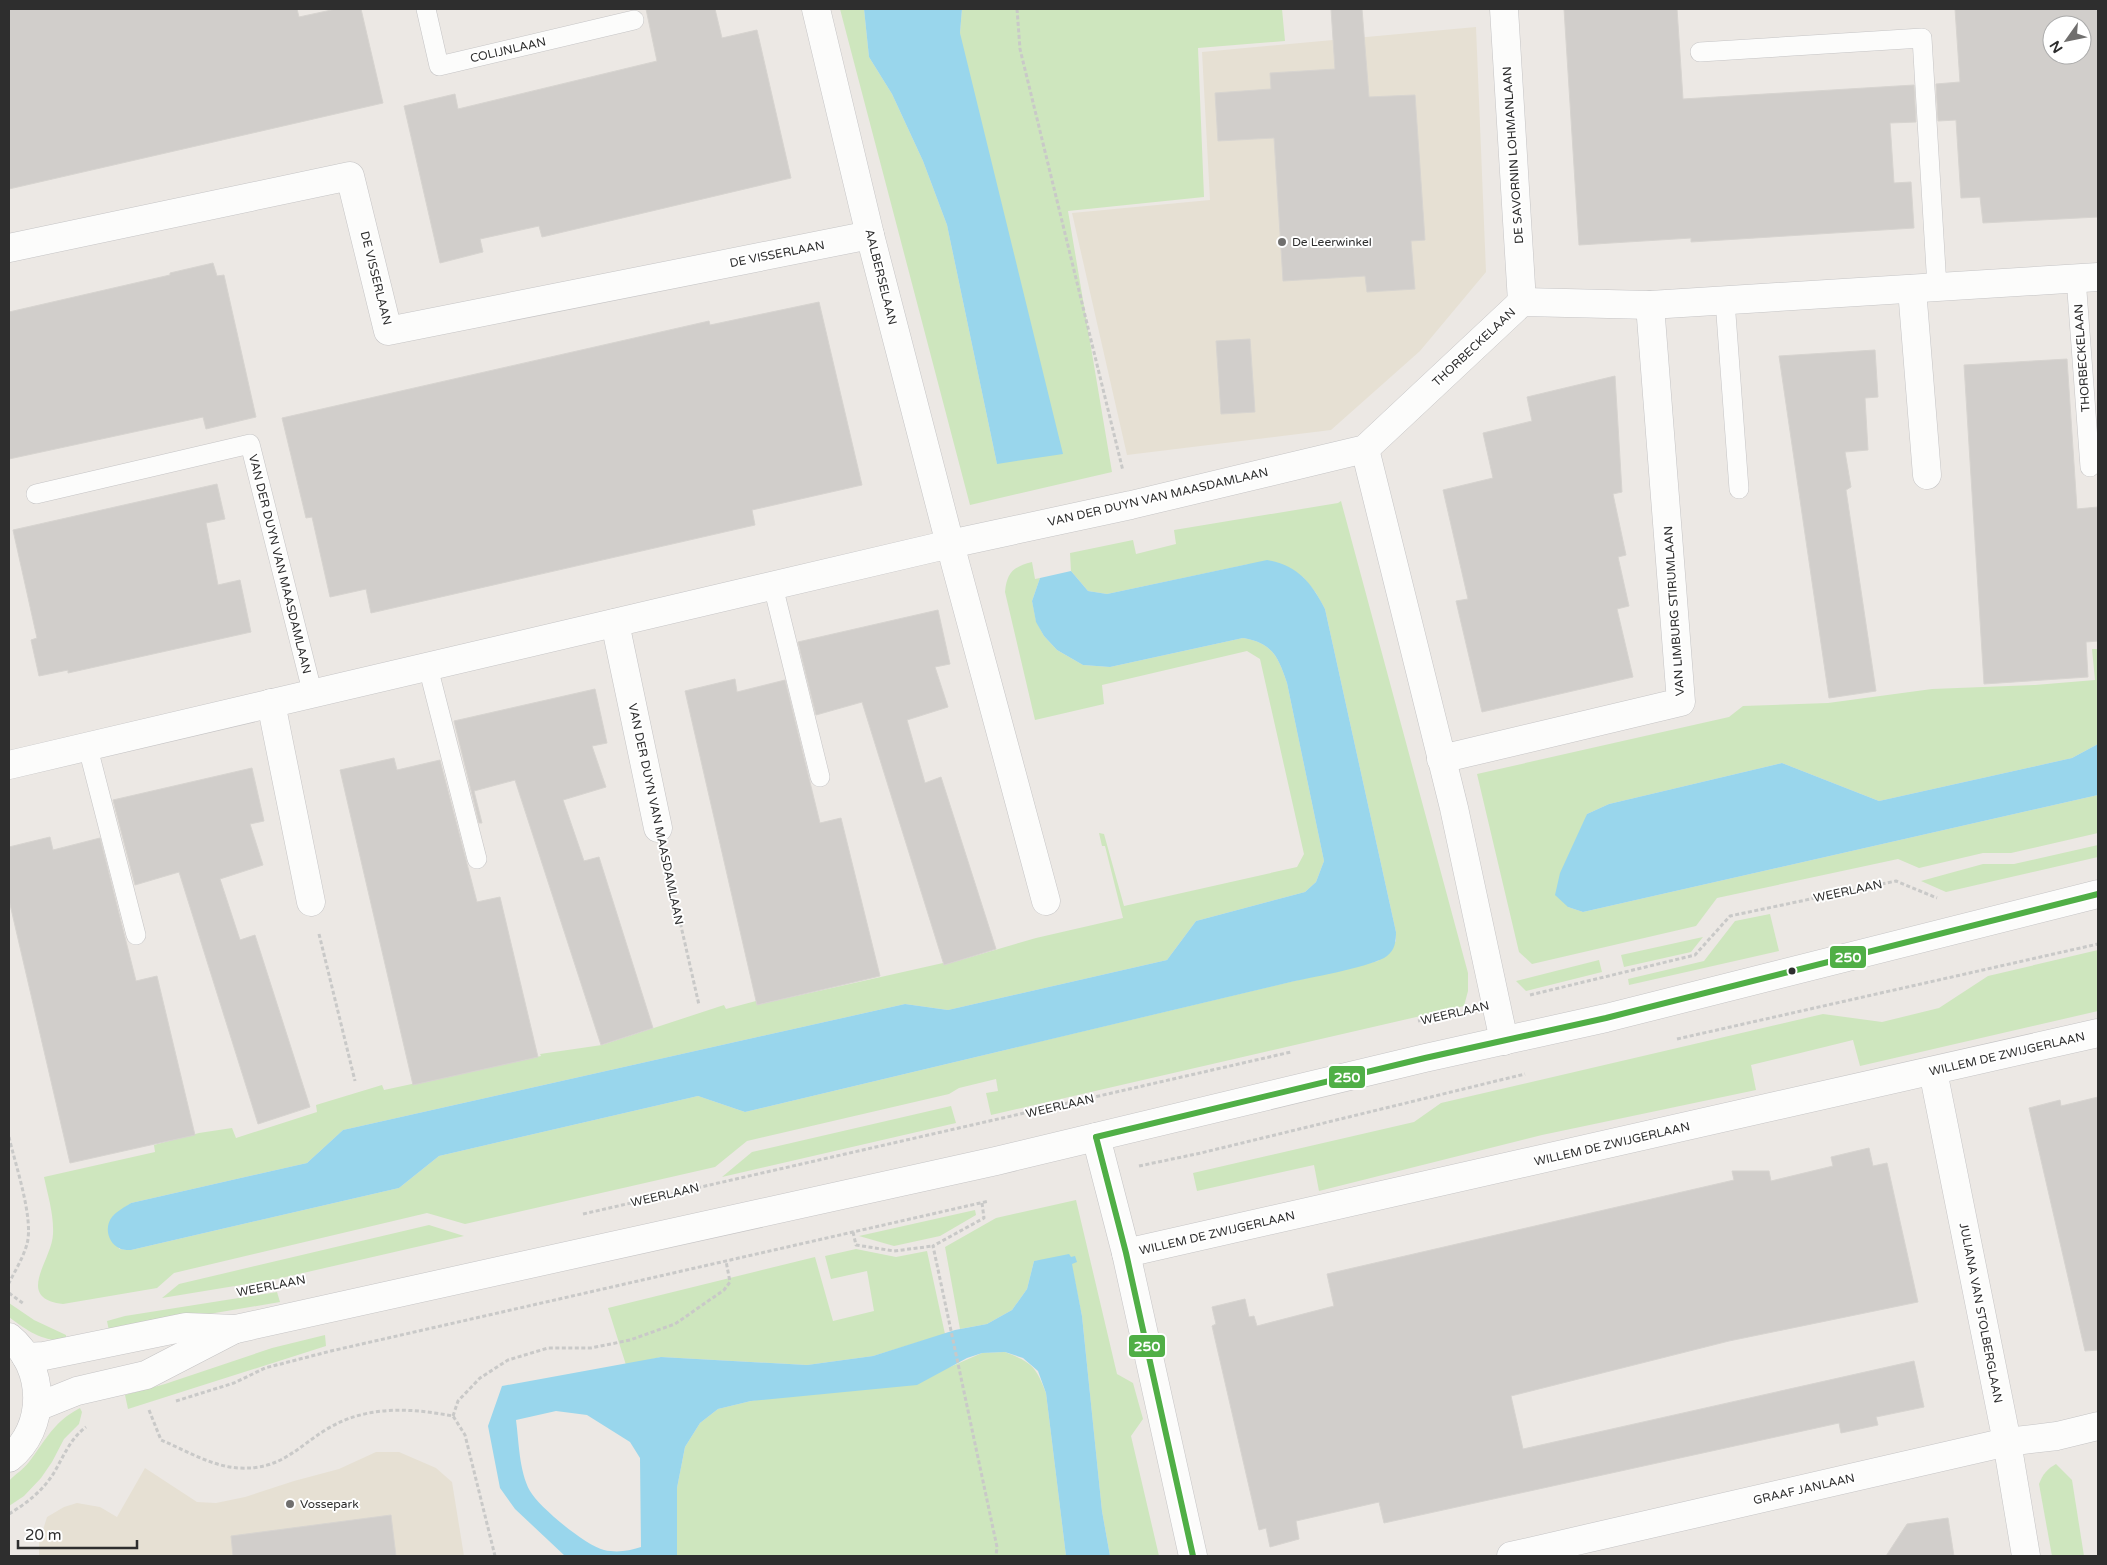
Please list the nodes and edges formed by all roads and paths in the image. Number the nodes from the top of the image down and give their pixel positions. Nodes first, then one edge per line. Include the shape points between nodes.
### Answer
1 (426, 9) edge
2 (816, 9) edge
3 (1018, 9) edge
4 (1504, 9) edge
5 (634, 20) dead end
6 (1700, 52) dead end
7 (870, 236) junction
8 (9, 248) edge
9 (2087, 278) edge
10 (1925, 288) junction
11 (1725, 301) junction
12 (1522, 302) junction
13 (1650, 305) junction
14 (1365, 449) junction
15 (2090, 467) dead end
16 (1926, 475) dead end
17 (1739, 489) dead end
18 (36, 494) dead end
19 (1131, 505) junction
20 (950, 544) junction
21 (773, 586) junction
22 (615, 623) junction
23 (428, 667) junction
24 (313, 695) junction
25 (271, 703) junction
26 (88, 748) junction
27 (1442, 759) junction
28 (9, 765) edge
29 (820, 777) dead end
30 (658, 828) joint
31 (477, 859) dead end
32 (2098, 894) edge
33 (1940, 900) dead end
34 (1046, 901) dead end
35 (311, 902) joint
36 (136, 935) dead end
37 (1496, 1004) junction
38 (699, 1005) dead end
39 (1415, 1022) dead end
40 (2098, 1033) edge
41 (1504, 1041) junction
42 (1296, 1051) dead end
43 (1933, 1071) junction
44 (355, 1081) dead end
45 (9, 1137) edge
46 (1096, 1137) junction
47 (982, 1203) dead end
48 (575, 1216) dead end
49 (853, 1232) dead end
50 (933, 1246) junction
51 (1126, 1254) junction
52 (726, 1261) dead end
53 (9, 1283) edge
54 (9, 1293) edge
55 (27, 1306) dead end
56 (236, 1328) junction
57 (9, 1337) edge
58 (26, 1357) junction
59 (37, 1407) junction
60 (149, 1409) dead end
61 (453, 1416) junction
62 (2098, 1426) edge
63 (85, 1427) dead end
64 (2007, 1442) junction
65 (9, 1458) edge
66 (9, 1514) edge
67 (495, 1556) edge
68 (996, 1556) edge
69 (1192, 1556) edge
70 (1511, 1556) edge
71 (2026, 1556) edge

1 - 5 lane, COLIJNLAAN via 439,66
2 - 7 street, AALBERSELAAN
3 - 19 path via 1020,49
4 - 12 street, DE SAVORNIN LOHMANLAAN
6 - 10 lane via 1922,38
7 - 8 street, DE VISSERLAAN via 388,331 350,176
7 - 20 street, AALBERSELAAN
9 - 10 street, THORBECKELAAN
9 - 15 lane, THORBECKELAAN
10 - 11 street, THORBECKELAAN
10 - 16 street
11 - 13 street, THORBECKELAAN
11 - 17 lane
12 - 13 street, THORBECKELAAN
12 - 14 street, THORBECKELAAN
13 - 27 street, VAN LIMBURG STIRUMLAAN via 1681,702
14 - 19 street, VAN DER DUYN VAN MAASDAMLAAN
14 - 27 street
18 - 24 lane, VAN DER DUYN VAN MAASDAMLAAN via 250,444
19 - 20 street, VAN DER DUYN VAN MAASDAMLAAN
20 - 21 street, VAN DER DUYN VAN MAASDAMLAAN
20 - 34 street
21 - 22 street, VAN DER DUYN VAN MAASDAMLAAN
21 - 29 lane
22 - 23 street, VAN DER DUYN VAN MAASDAMLAAN
22 - 30 street, VAN DER DUYN VAN MAASDAMLAAN
23 - 24 street, VAN DER DUYN VAN MAASDAMLAAN
23 - 31 lane
24 - 25 street, VAN DER DUYN VAN MAASDAMLAAN
25 - 26 street, VAN DER DUYN VAN MAASDAMLAAN
25 - 35 street
26 - 28 street, VAN DER DUYN VAN MAASDAMLAAN
26 - 36 lane
27 - 37 street
30 - 38 path, VAN DER DUYN VAN MAASDAMLAAN
32 - 41 street
33 - 37 path, WEERLAAN via 1896,881 1730,916 1695,955
35 - 44 path
37 - 39 path, WEERLAAN
37 - 41 street
40 - 43 street, WILLEM DE ZWIJGERLAAN
41 - 46 street
42 - 48 path, WEERLAAN
43 - 51 street, WILLEM DE ZWIJGERLAAN
43 - 64 street, JULIANA VAN STOLBERGLAAN
45 - 53 path via 29,1228 27,1244
46 - 51 street
46 - 56 street
47 - 50 path via 984,1218
49 - 50 path via 856,1245 894,1251
50 - 68 path via 985,1486
51 - 69 street
52 - 61 path via 730,1282 724,1290 676,1324 630,1340 591,1348 548,1348 508,1360 480,1378 458,1401
54 - 55 path
56 - 58 street via 186,1327
56 - 59 street via 146,1375 77,1391
57 - 58 street
58 - 59 street via 36,1381
59 - 65 street via 30,1432
60 - 61 path via 160,1440 218,1464 238,1468 255,1467 289,1457 328,1428 369,1412 422,1410
61 - 67 path via 465,1435
62 - 64 street, GRAAF JANLAAN via 2057,1436
63 - 66 path via 39,1492
64 - 70 street, GRAAF JANLAAN
64 - 71 street, JULIANA VAN STOLBERGLAAN

